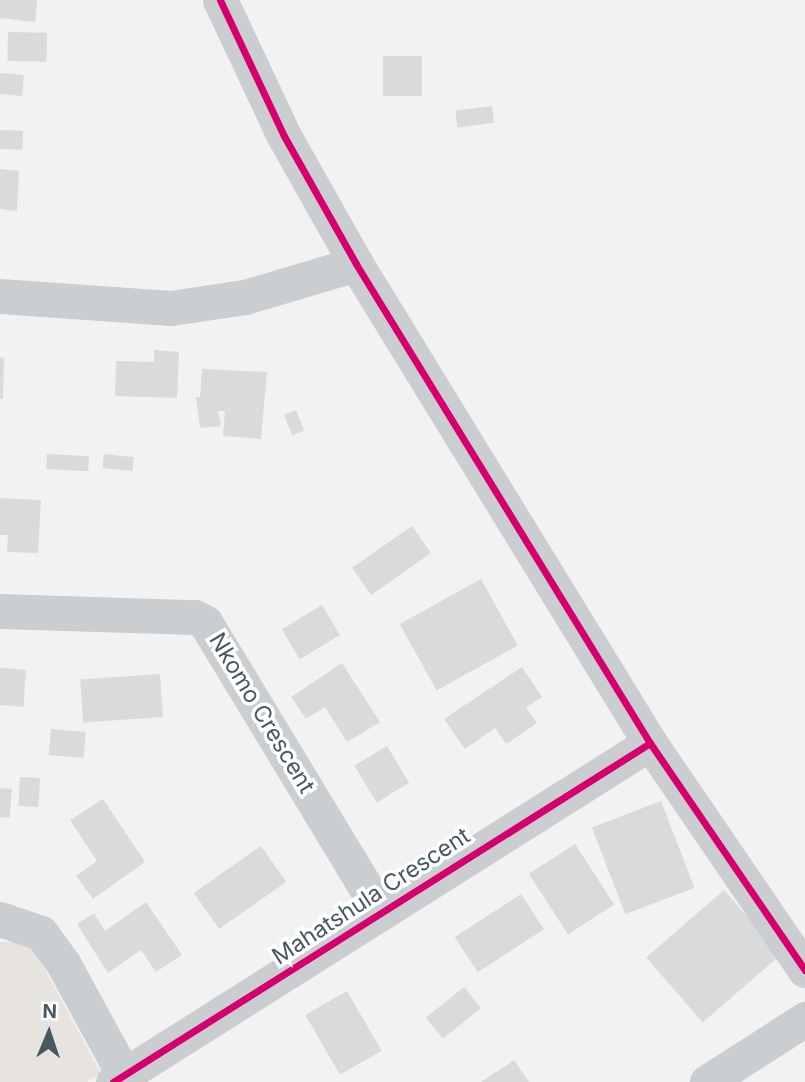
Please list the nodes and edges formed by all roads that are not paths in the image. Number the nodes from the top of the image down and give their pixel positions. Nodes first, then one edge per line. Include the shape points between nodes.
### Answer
1 (220, 0) edge
2 (356, 264) junction
3 (0, 296) edge
4 (0, 611) edge
5 (650, 743) junction
6 (380, 911) junction
7 (0, 919) edge
8 (805, 970) edge
9 (805, 1019) edge
10 (118, 1078) edge
11 (707, 1082) edge

1 - 2 street via 284,136
2 - 3 street via 245,297 171,308
2 - 5 street
4 - 6 street, Nkomo Crescent via 195,617 205,622
5 - 6 street, Mahatshula Crescent
5 - 8 street
6 - 10 street, Mahatshula Crescent via 249,999
7 - 10 street via 41,933 64,965
9 - 11 street

